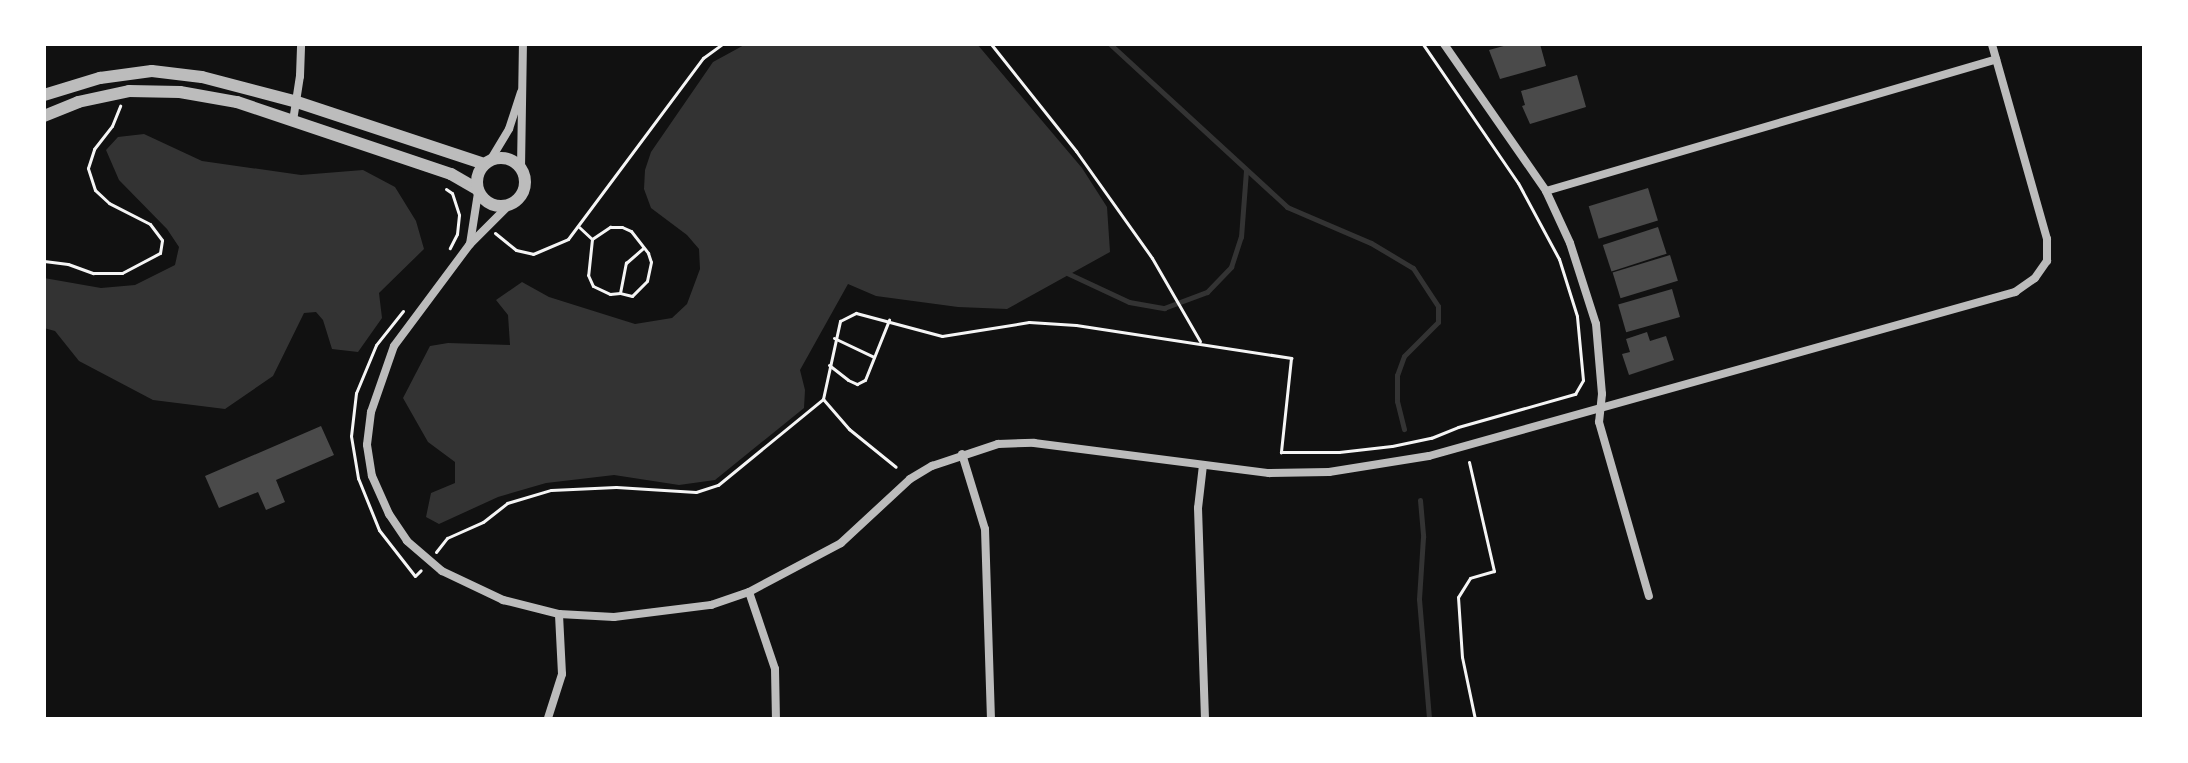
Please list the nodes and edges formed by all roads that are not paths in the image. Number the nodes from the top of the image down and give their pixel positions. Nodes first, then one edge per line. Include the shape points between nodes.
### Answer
1 (301, 44) edge
2 (523, 44) edge
3 (1444, 44) edge
4 (1992, 44) edge
5 (1996, 59) junction
6 (523, 87) junction
7 (44, 95) edge
8 (297, 102) junction
9 (44, 116) edge
10 (293, 121) junction
11 (487, 161) junction
12 (521, 168) junction
13 (478, 191) junction
14 (1546, 191) junction
15 (510, 204) junction
16 (470, 244) junction
17 (1600, 409) junction
18 (962, 454) junction
19 (1203, 465) junction
20 (749, 592) junction
21 (1649, 596) dead end
22 (559, 614) junction
23 (548, 718) edge
24 (776, 719) edge
25 (991, 719) edge
26 (1205, 719) edge

1 - 8 street
2 - 6 street
3 - 14 street
4 - 5 street
5 - 14 street
5 - 17 street via 2047,239 2047,261 2035,278 2015,292
6 - 11 street via 509,129
6 - 12 street
7 - 8 street via 100,78 152,71 202,77
8 - 10 street
8 - 11 street
9 - 10 street via 129,91 180,92 237,102
10 - 13 street via 451,174
11 - 12 street via 508,158
11 - 13 street via 476,179
12 - 15 street via 523,193
13 - 15 street via 493,205
13 - 16 street
14 - 17 street via 1570,243 1596,324
15 - 16 street
16 - 22 street via 394,346 370,423 372,476 407,541 442,571 503,600
17 - 19 street via 1429,456 1329,472 1269,473
17 - 21 street via 1599,422
18 - 19 street via 998,444 1034,443
18 - 20 street via 910,479 841,543
18 - 25 street via 985,529
19 - 26 street via 1198,508
20 - 22 street via 664,612 614,617
20 - 24 street via 775,669
22 - 23 street via 562,674

